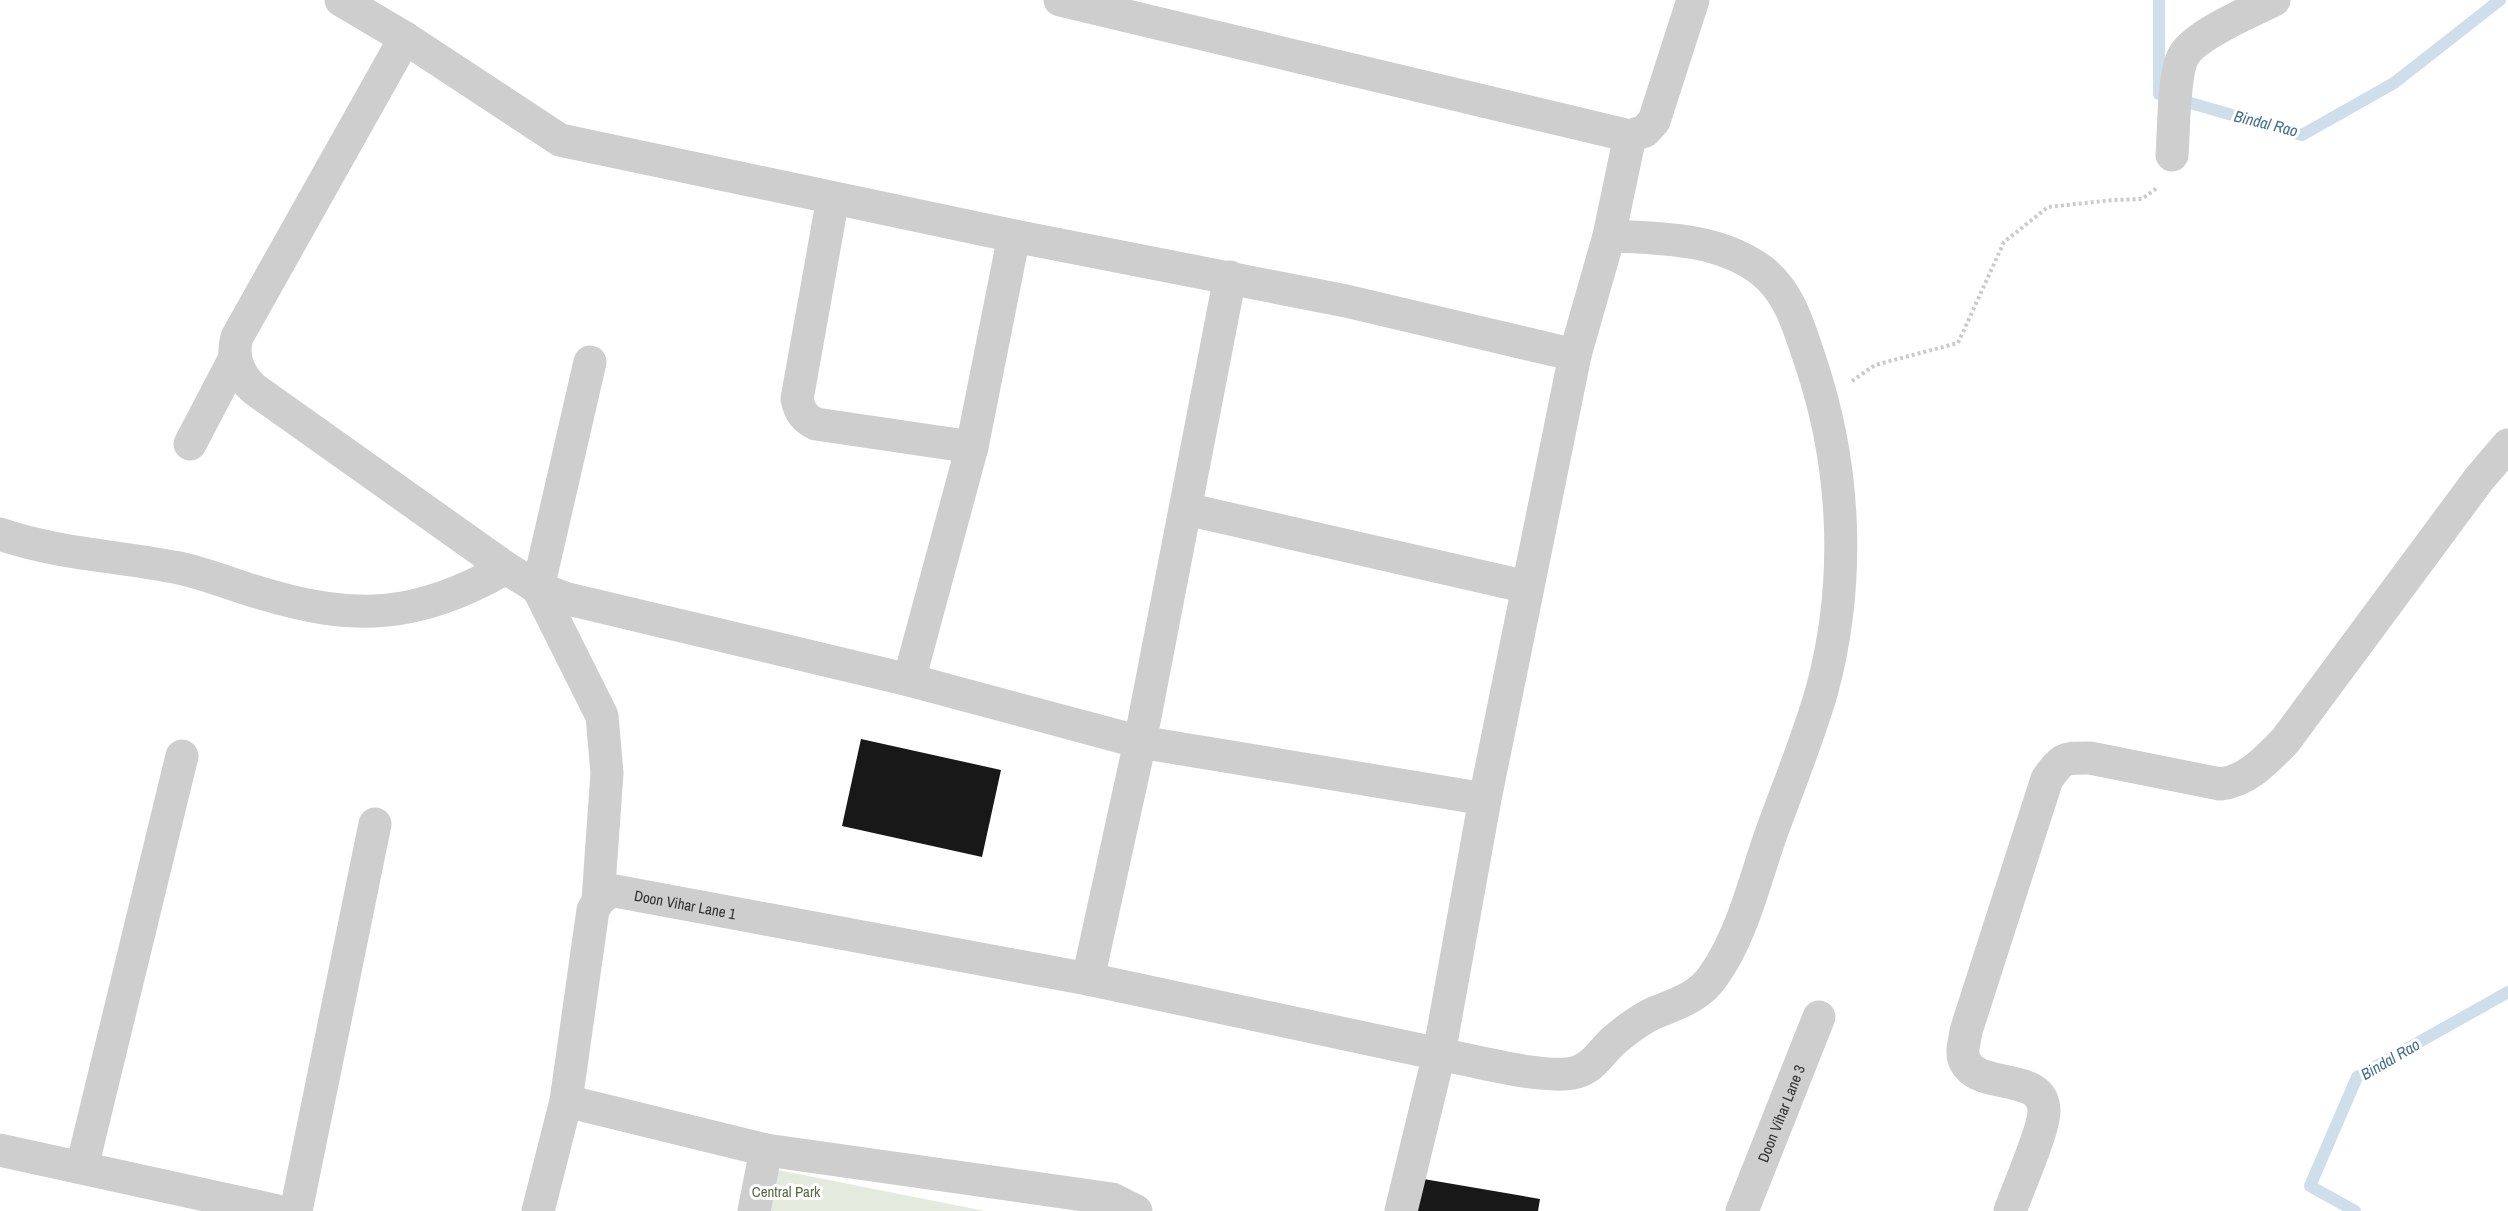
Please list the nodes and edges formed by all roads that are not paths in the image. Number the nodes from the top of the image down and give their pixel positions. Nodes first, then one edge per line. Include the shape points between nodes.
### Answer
1 (341, 0) edge
2 (1060, 0) edge
3 (1693, 0) edge
4 (2274, 0) edge
5 (405, 38) junction
6 (1630, 136) junction
7 (2172, 155) road end
8 (832, 198) junction
9 (1014, 236) junction
10 (1609, 236) junction
11 (1230, 277) junction
12 (1575, 355) junction
13 (235, 358) junction
14 (590, 362) dead end
15 (189, 444) dead end
16 (2508, 445) edge
17 (972, 447) junction
18 (1186, 509) junction
19 (0, 534) edge
20 (506, 568) junction
21 (1527, 587) junction
22 (538, 588) junction
23 (909, 680) junction
24 (1140, 742) junction
25 (182, 756) dead end
26 (1485, 799) junction
27 (375, 824) dead end
28 (598, 900) junction
29 (1088, 979) junction
30 (1820, 1017) dead end
31 (1439, 1054) junction
32 (566, 1101) junction
33 (0, 1150) edge
34 (766, 1150) junction
35 (82, 1167) junction
36 (278, 1211) edge
37 (296, 1211) edge
38 (538, 1211) edge
39 (754, 1211) edge
40 (1136, 1211) edge
41 (1401, 1211) edge
42 (1743, 1211) edge
43 (2010, 1211) edge

1 - 5 street
2 - 6 street
3 - 6 street via 1654,121 1645,131
4 - 7 street via 2207,34 2184,53 2179,67
5 - 8 street via 560,140
5 - 13 street via 237,337
6 - 10 street
8 - 9 street
8 - 17 street via 797,399 799,410 816,424
9 - 11 street
9 - 17 street
10 - 12 street
10 - 31 street, Doon Vihar Lane 1 via 1683,239 1728,253 1760,270 1780,289 1793,312 1836,459 1842,522 1832,647 1821,692 1728,955 1700,992 1633,1026 1578,1072 1551,1075
11 - 12 street
11 - 18 street
12 - 21 street
13 - 15 street
13 - 20 street via 242,377 254,389
14 - 22 street
16 - 43 street via 2285,741 2254,771 2233,783 2220,784 2090,758 2060,761 2048,780 1963,1050 1970,1068 1979,1074 2032,1089 2040,1096 2043,1122
17 - 23 street
18 - 21 street
18 - 24 street
19 - 20 street via 49,548 196,572 307,606 352,612 424,604 474,586
20 - 22 street
21 - 26 street
22 - 23 street via 564,598
22 - 28 street via 602,716 607,773
23 - 24 street
24 - 26 street
24 - 29 street
25 - 35 street
26 - 31 street
27 - 37 street
28 - 29 street, Doon Vihar Lane 1 via 615,891
28 - 32 street via 593,910
29 - 31 street, Doon Vihar Lane 1
30 - 42 street, Doon Vihar Lane 3
31 - 41 street
32 - 34 street
32 - 38 street
33 - 35 street
34 - 39 street
34 - 40 street via 1112,1198
35 - 36 street

